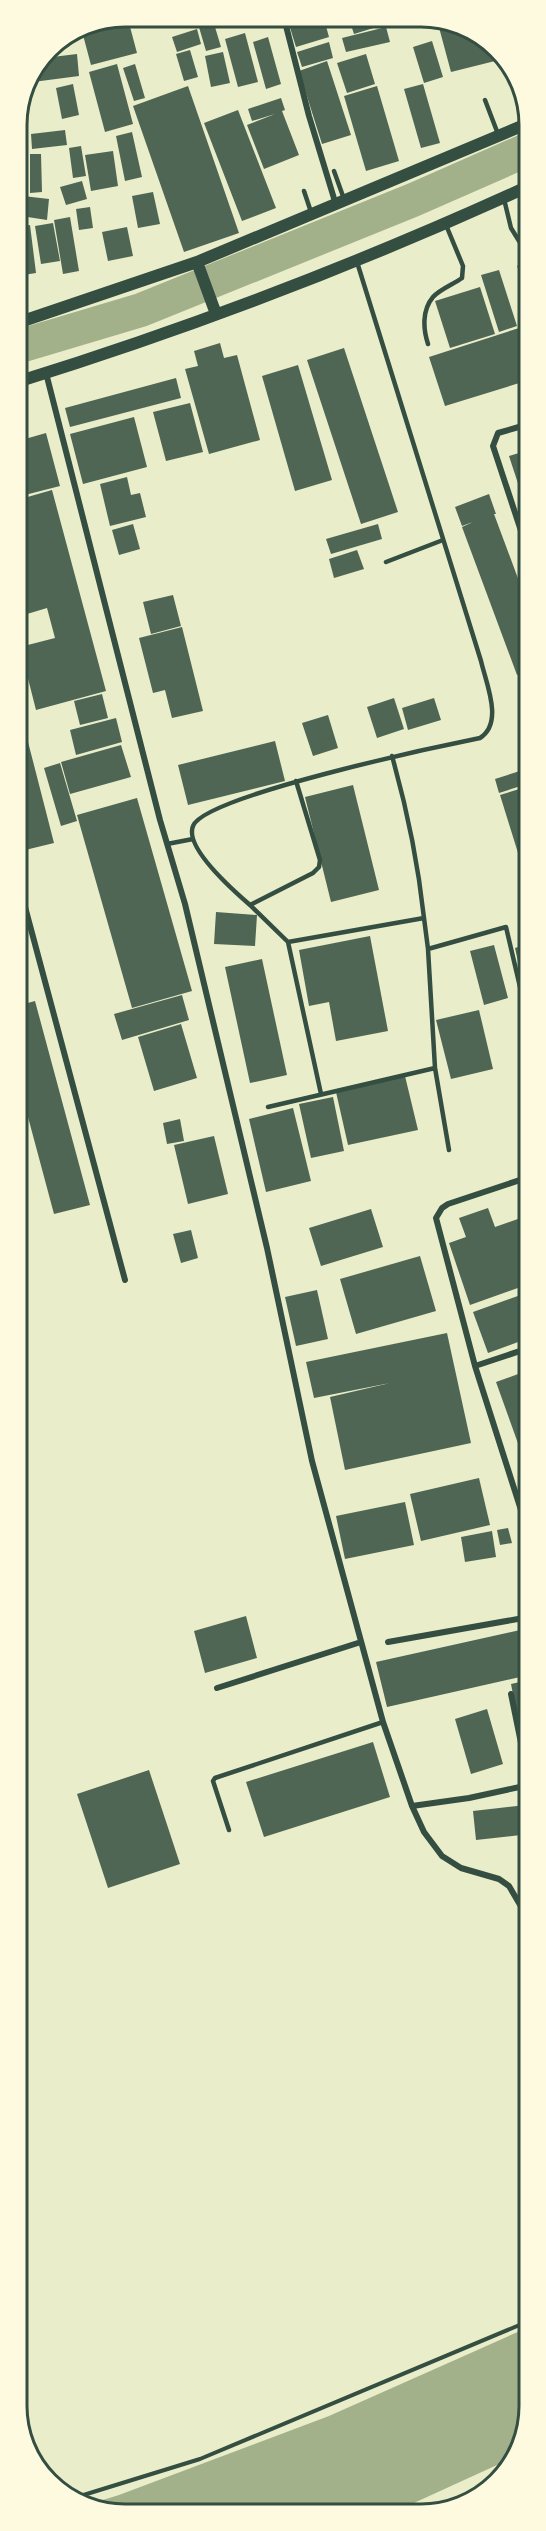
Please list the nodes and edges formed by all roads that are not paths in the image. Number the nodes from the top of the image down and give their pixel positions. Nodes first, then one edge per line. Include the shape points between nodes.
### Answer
1 (286, 27) edge
2 (485, 100) dead end
3 (519, 127) edge
4 (500, 136) junction
5 (334, 171) dead end
6 (304, 191) dead end
7 (519, 191) edge
8 (504, 198) junction
9 (340, 203) junction
10 (312, 215) junction
11 (445, 222) junction
12 (519, 241) edge
13 (356, 260) junction
14 (197, 262) junction
15 (214, 309) junction
16 (27, 320) edge
17 (429, 344) dead end
18 (46, 373) junction
19 (27, 379) edge
20 (519, 427) edge
21 (519, 525) edge
22 (443, 540) junction
23 (386, 562) dead end
24 (392, 756) junction
25 (296, 781) junction
26 (193, 839) junction
27 (167, 844) junction
28 (250, 905) junction
29 (27, 914) edge
30 (424, 918) junction
31 (288, 942) junction
32 (428, 949) junction
33 (519, 983) edge
34 (435, 1068) junction
35 (321, 1094) junction
36 (268, 1107) dead end
37 (449, 1150) dead end
38 (519, 1180) edge
39 (125, 1280) dead end
40 (519, 1351) edge
41 (475, 1366) junction
42 (519, 1493) edge
43 (516, 1494) junction
44 (519, 1503) edge
45 (519, 1619) edge
46 (361, 1642) junction
47 (388, 1642) dead end
48 (217, 1688) dead end
49 (511, 1694) dead end
50 (383, 1722) junction
51 (519, 1734) edge
52 (519, 1786) edge
53 (412, 1806) junction
54 (229, 1830) dead end
55 (519, 1903) edge

1 - 9 street via 309,116
2 - 4 lane
3 - 4 main road
4 - 9 main road
5 - 9 lane
6 - 10 lane
7 - 8 main road
8 - 11 main road
8 - 12 lane via 511,228
9 - 10 main road
10 - 14 main road
11 - 13 main road
11 - 17 lane via 463,272 462,278 433,297 423,328
13 - 15 main road
13 - 22 lane
14 - 15 main road
14 - 16 main road
15 - 18 main road
18 - 19 main road
18 - 27 street
20 - 21 street via 498,433 493,446
22 - 23 lane
22 - 24 lane via 481,661 492,718 490,728 480,738
24 - 25 lane
24 - 30 lane via 419,873
25 - 26 lane via 211,812 195,822
25 - 28 lane via 319,867
26 - 27 lane
26 - 28 lane via 208,864
27 - 46 street via 264,1237 312,1461
28 - 31 lane
29 - 39 street
30 - 31 lane
30 - 32 lane
31 - 35 lane
32 - 33 lane via 506,927
32 - 34 lane
34 - 35 lane
34 - 37 lane
35 - 36 lane
38 - 41 street via 448,1204 439,1212 436,1224
40 - 41 street
41 - 43 street
42 - 43 street
43 - 44 street
45 - 47 street
46 - 48 street
46 - 50 street
49 - 51 street
50 - 53 street
50 - 54 lane via 215,1778
52 - 53 street
53 - 55 street via 424,1832 442,1856 461,1868 499,1879 509,1886

